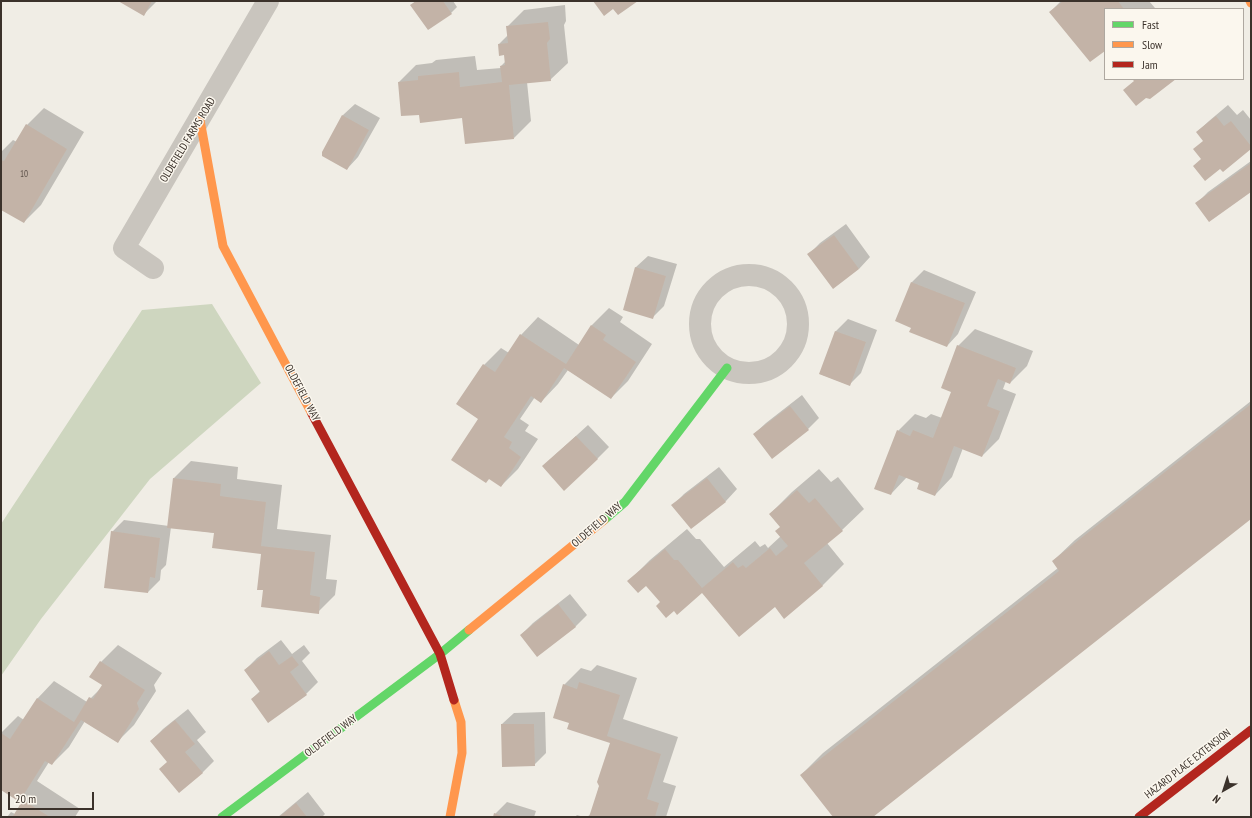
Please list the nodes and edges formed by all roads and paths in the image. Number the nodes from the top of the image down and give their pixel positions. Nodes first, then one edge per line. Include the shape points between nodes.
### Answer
1 (268, 1) edge
2 (200, 120) junction
3 (153, 268) dead end
4 (727, 368) junction
5 (440, 654) junction
6 (1251, 730) edge
7 (222, 817) edge
8 (450, 817) edge
9 (1139, 817) edge

1 - 2 street, OLDEFIELD FARMS ROAD
2 - 3 street, OLDEFIELD FARMS ROAD via 124,248
2 - 5 street, OLDEFIELD WAY via 223,246
4 - 4 street via 705,347 700,332 700,317 705,302 714,289 726,280 741,275 756,274 772,280 786,291 795,305 799,322 789,354 776,365 761,372 744,373
4 - 5 street, OLDEFIELD WAY via 625,502
5 - 7 street, OLDEFIELD WAY
5 - 8 street, OLDEFIELD WAY via 461,722 462,753
6 - 9 street, HAZARD PLACE EXTENSION

